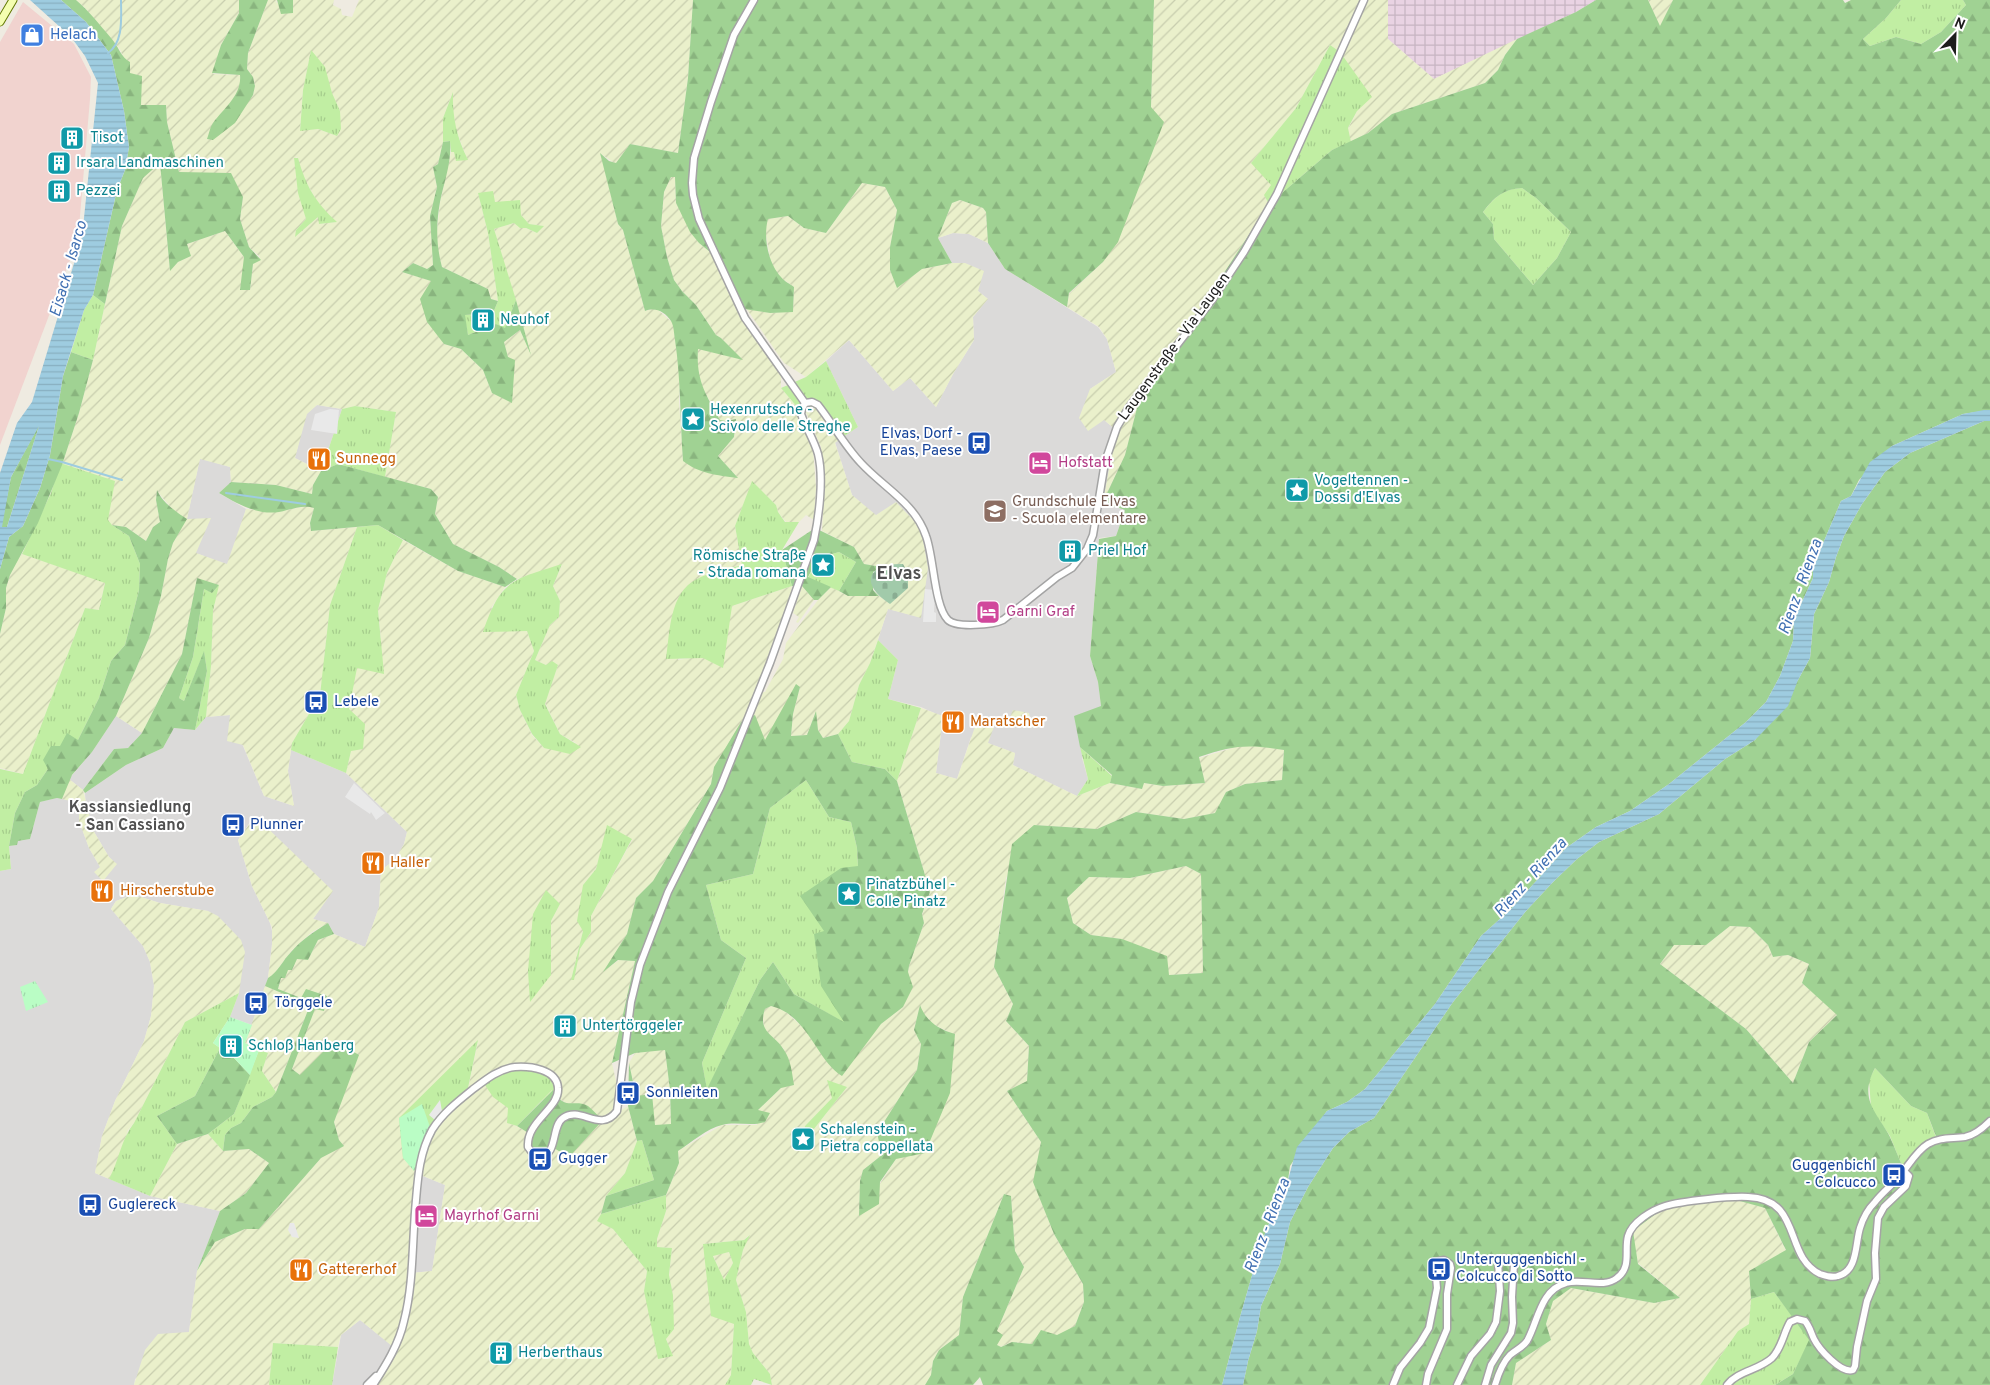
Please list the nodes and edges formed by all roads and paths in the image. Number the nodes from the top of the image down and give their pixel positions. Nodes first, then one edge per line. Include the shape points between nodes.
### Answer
1 (754, 0) edge
2 (1364, 0) edge
3 (12, 2) edge
4 (0, 22) edge
5 (805, 403) junction
6 (1990, 1121) edge
7 (1904, 1171) junction
8 (379, 1374) junction
9 (367, 1385) edge
10 (373, 1385) edge
11 (1393, 1385) edge
12 (1426, 1385) edge
13 (1458, 1385) edge
14 (1485, 1385) edge
15 (1495, 1385) edge
16 (1727, 1385) edge

1 - 5 street via 734,36 711,102 694,158 693,195 699,219 745,318
2 - 5 street, Laugenstraße - Via Laugen via 1278,194 1212,300 1117,427 1105,462 1093,535 1087,549 1072,568 1003,620 962,625 949,621 941,608 927,538 916,515 860,462 818,405
3 - 4 main road
5 - 8 street via 801,414 819,457 818,523 814,540 720,788 668,892 640,965 631,1002 617,1111 603,1120 572,1114 564,1117 556,1128 552,1147 544,1155 535,1154 530,1151 528,1141 533,1126 556,1097 557,1082 548,1072 517,1067 498,1072 441,1118 421,1157 404,1320 397,1344
6 - 7 street via 1966,1137 1927,1144
7 - 15 street via 1876,1199 1863,1219 1849,1270 1833,1277 1820,1274 1804,1262 1787,1219 1764,1200 1738,1197 1660,1208 1630,1230 1627,1262 1618,1278 1607,1283 1565,1283 1553,1291 1537,1314 1527,1341 1505,1361
7 - 16 street via 1910,1176 1908,1183 1884,1207 1877,1223 1876,1279 1866,1302 1853,1370 1844,1370 1835,1364 1817,1343 1805,1321 1797,1319 1790,1322 1771,1358
8 - 9 street
8 - 10 street
11 - 12 street via 1400,1368 1429,1328 1438,1288 1435,1266 1444,1260 1451,1268 1446,1329
13 - 14 street via 1472,1356 1496,1322 1500,1291 1498,1262 1508,1258 1514,1264 1513,1323 1507,1340 1491,1365

